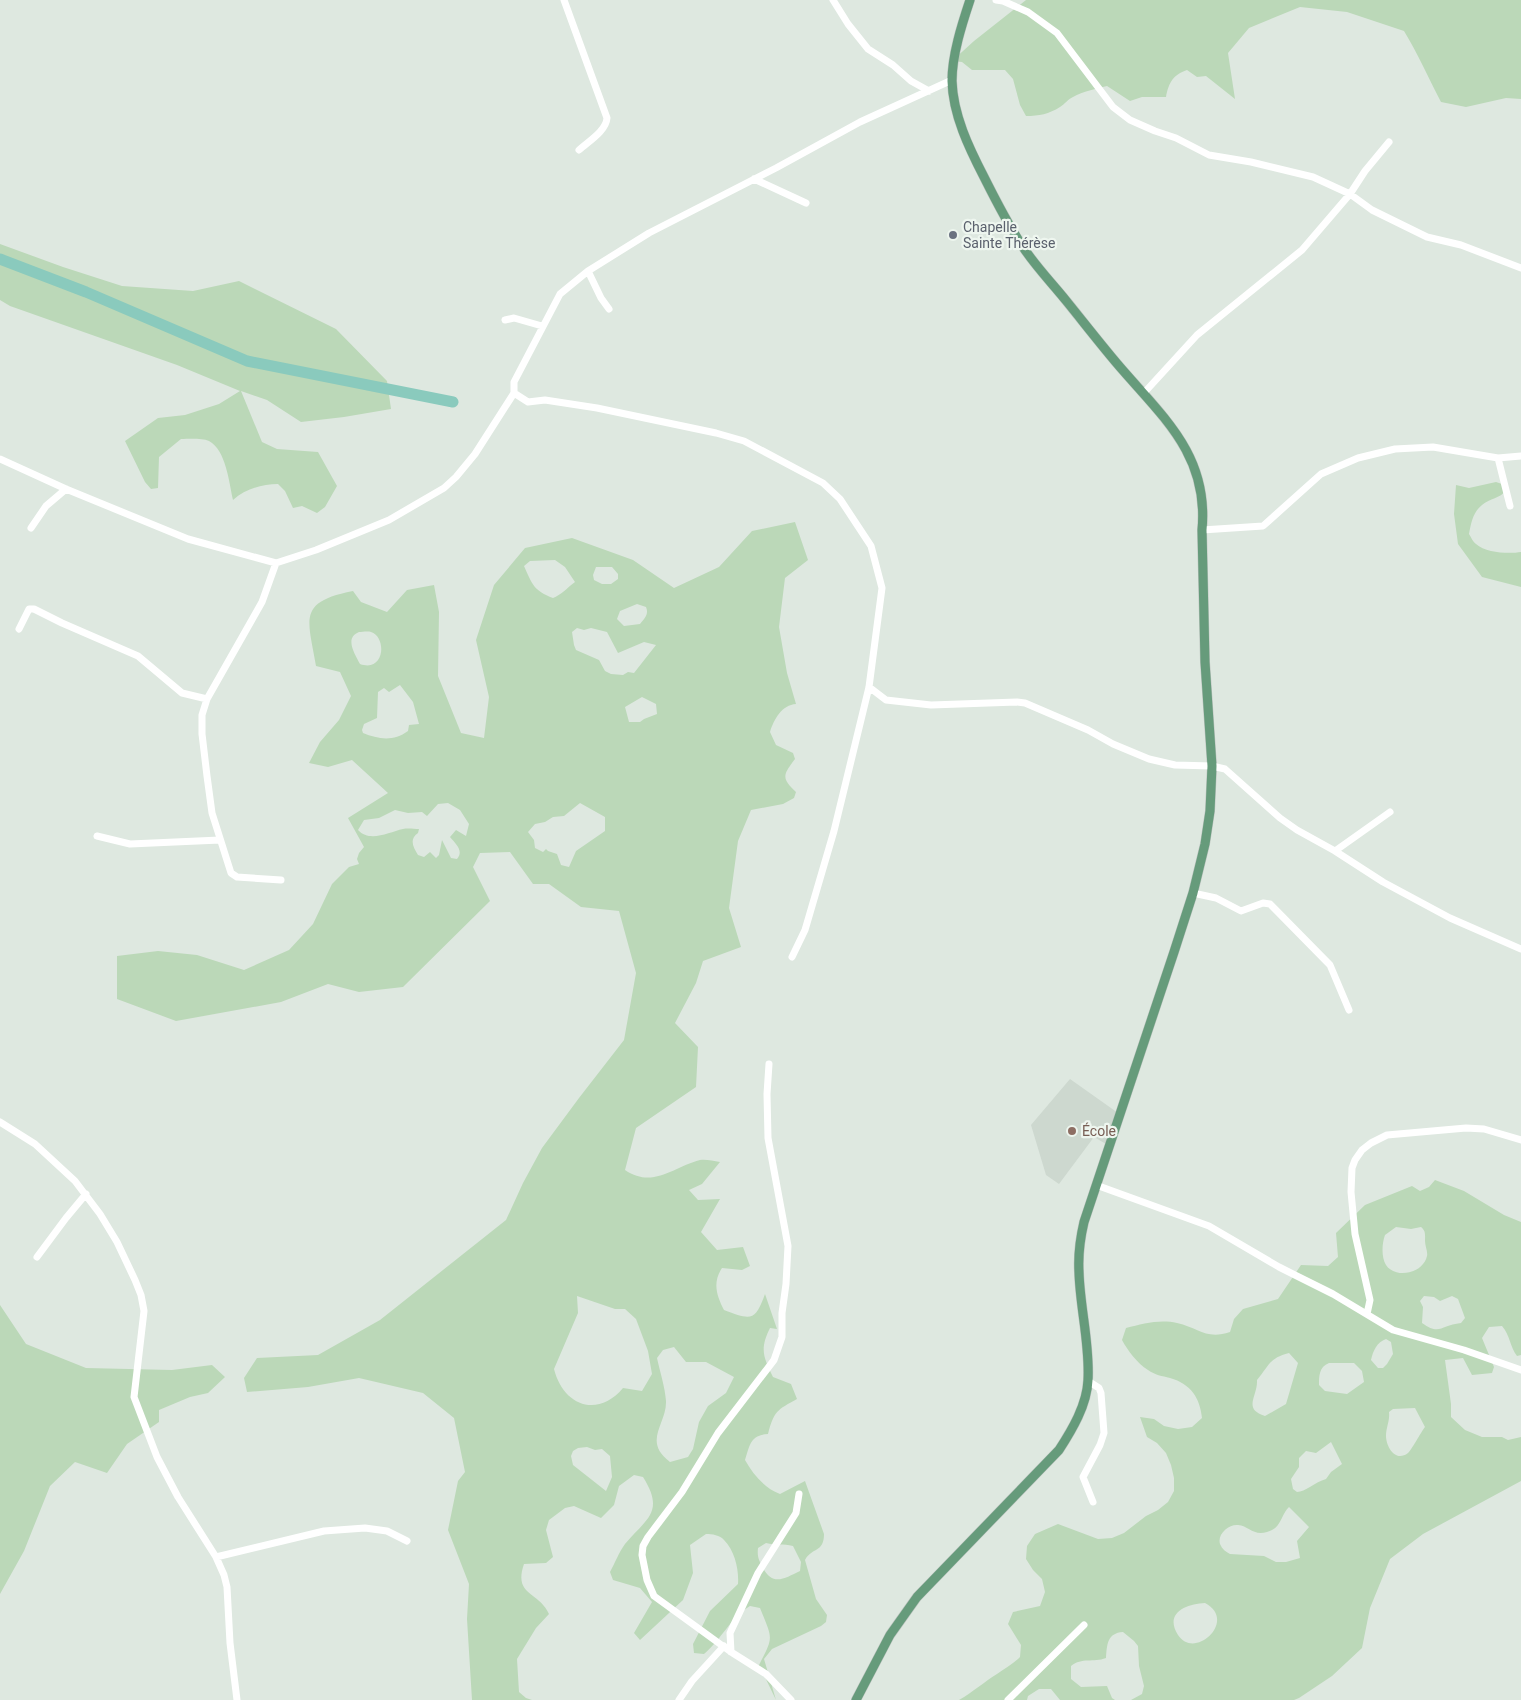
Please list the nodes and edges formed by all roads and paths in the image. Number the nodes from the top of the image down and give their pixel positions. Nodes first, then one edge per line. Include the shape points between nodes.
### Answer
1 (564, 0) edge
2 (833, 0) edge
3 (970, 0) edge
4 (996, 0) edge
5 (952, 80) junction
6 (928, 91) junction
7 (1389, 142) dead end
8 (579, 150) dead end
9 (754, 179) junction
10 (1350, 194) junction
11 (806, 203) dead end
12 (1521, 268) edge
13 (588, 271) junction
14 (609, 309) dead end
15 (505, 320) dead end
16 (542, 326) junction
17 (514, 393) junction
18 (1143, 394) junction
19 (1521, 456) edge
20 (1498, 458) junction
21 (0, 459) edge
22 (66, 489) junction
23 (1510, 506) dead end
24 (31, 528) dead end
25 (1202, 530) junction
26 (276, 563) junction
27 (19, 629) dead end
28 (869, 687) junction
29 (207, 699) junction
30 (1212, 766) junction
31 (1390, 812) dead end
32 (97, 836) dead end
33 (220, 840) junction
34 (1335, 851) junction
35 (280, 880) dead end
36 (1193, 893) junction
37 (1521, 949) edge
38 (792, 957) dead end
39 (1348, 1010) dead end
40 (769, 1064) dead end
41 (0, 1122) edge
42 (1521, 1140) edge
43 (1096, 1184) junction
44 (86, 1194) junction
45 (37, 1257) dead end
46 (1367, 1314) junction
47 (1521, 1370) edge
48 (1088, 1381) junction
49 (799, 1494) dead end
50 (1093, 1502) dead end
51 (407, 1541) dead end
52 (216, 1557) junction
53 (1084, 1625) dead end
54 (724, 1646) junction
55 (731, 1652) junction
56 (237, 1700) edge
57 (679, 1700) edge
58 (791, 1700) edge
59 (856, 1700) edge
60 (1008, 1700) edge

1 - 8 street via 607,118 604,128
2 - 6 street via 868,49
3 - 5 main road via 958,37
4 - 10 street via 1028,12 1048,25 1113,107 1130,120 1209,155 1294,172
5 - 6 street
5 - 18 main road via 966,138 1010,226 1037,266
6 - 9 street via 860,122
7 - 10 street
9 - 11 street
9 - 13 street via 648,234
10 - 12 street via 1372,210 1427,238 1461,245
10 - 18 street via 1302,250 1197,335
13 - 14 street
13 - 16 street via 560,294
15 - 16 street via 514,318
16 - 17 street via 514,382
17 - 26 street via 475,454 444,488 389,520
17 - 28 street via 528,402 545,400 598,408 716,433 744,441 816,478 840,499 866,535 882,582
18 - 25 main road via 1176,432 1188,455 1202,497
19 - 20 street
20 - 23 street
20 - 25 street via 1422,446 1358,458 1321,474 1263,526
21 - 22 street
22 - 24 street via 46,506
22 - 26 street via 188,539
25 - 30 main road
26 - 29 street via 262,602
27 - 29 street via 29,609 34,609 138,656 182,693
28 - 30 street via 886,700 918,704 1025,703 1149,759 1175,766
28 - 38 street via 834,831 805,930
29 - 33 street via 202,716 202,734 212,813
30 - 34 street via 1229,772 1280,818
30 - 36 main road via 1208,825
31 - 34 street
32 - 33 street via 130,844
33 - 35 street via 234,876
34 - 37 street via 1383,882 1450,918
36 - 39 street via 1216,898 1241,911 1263,903 1270,904 1330,965
36 - 43 main road
40 - 54 street via 768,1138 788,1246 782,1337 774,1360 718,1433 682,1492 648,1537 642,1554 645,1575 654,1596
41 - 44 street via 35,1144
42 - 46 street via 1484,1129 1466,1128 1387,1135 1362,1150 1352,1168 1352,1192 1356,1234 1370,1300
43 - 46 street via 1209,1226 1279,1268
43 - 48 main road via 1084,1222 1078,1260
44 - 45 street
44 - 52 street via 116,1242 141,1295 144,1318 134,1398 136,1404 157,1457
46 - 47 street via 1399,1332
48 - 50 street via 1099,1388 1103,1416 1103,1439 1083,1477
48 - 59 main road via 1078,1416 1059,1450 916,1597 890,1635
49 - 55 street via 796,1513 758,1573 730,1633
51 - 52 street via 387,1531 365,1528 324,1531
52 - 56 street via 227,1587
53 - 60 street
54 - 55 street
54 - 57 street
55 - 58 street via 766,1674

